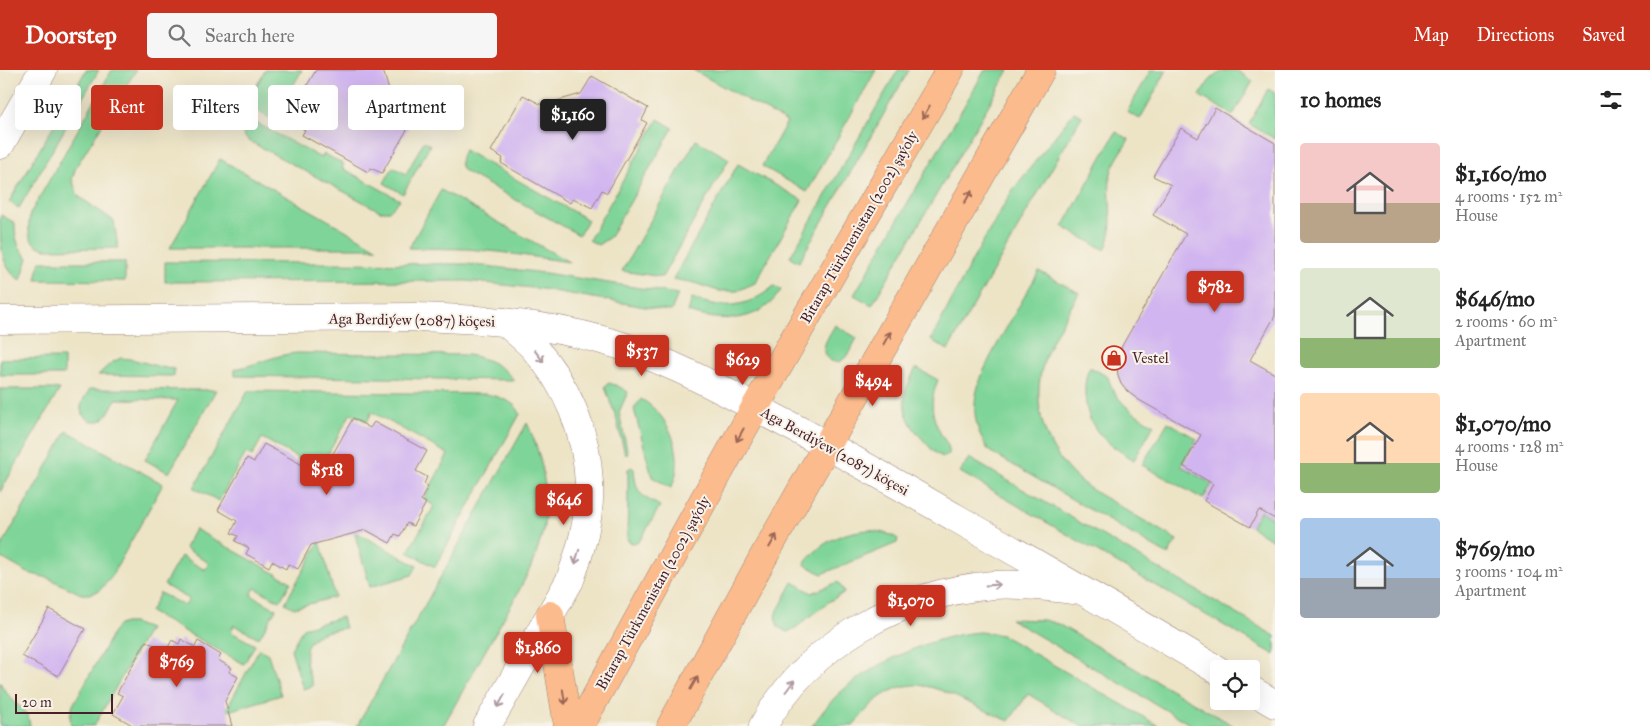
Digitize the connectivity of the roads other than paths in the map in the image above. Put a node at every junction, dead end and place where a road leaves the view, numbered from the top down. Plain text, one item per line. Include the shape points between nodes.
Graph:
1 (43, 70) edge
2 (950, 70) edge
3 (1041, 70) edge
4 (0, 145) edge
5 (0, 320) edge
6 (505, 322) junction
7 (756, 408) junction
8 (827, 445) junction
9 (1084, 591) junction
10 (550, 614) junction
11 (1210, 666) edge
12 (1260, 695) edge
13 (1275, 704) edge
14 (487, 726) edge
15 (568, 726) edge
16 (580, 726) edge
17 (671, 726) edge
18 (763, 726) edge

1 - 4 street
2 -> 7 main road, Bitarap Türkmenistan (2002) şaýoly
8 -> 3 main road
5 - 6 street, Aga Berdiýew (2087) köçesi via 417,317
6 - 7 street, Aga Berdiýew (2087) köçesi via 604,340 676,368
6 -> 10 street via 533,347 564,390 580,429 588,469 589,496 578,556 570,580
7 - 8 street, Aga Berdiýew (2087) köçesi
7 -> 16 main road, Bitarap Türkmenistan (2002) şaýoly
8 - 9 street, Aga Berdiýew (2087) köçesi
17 -> 8 main road
9 - 11 street, Aga Berdiýew (2087) köçesi
18 -> 9 street via 795,680 814,662 843,638 899,608 926,597 994,585
10 -> 14 street
10 -> 15 main road
12 - 13 street

